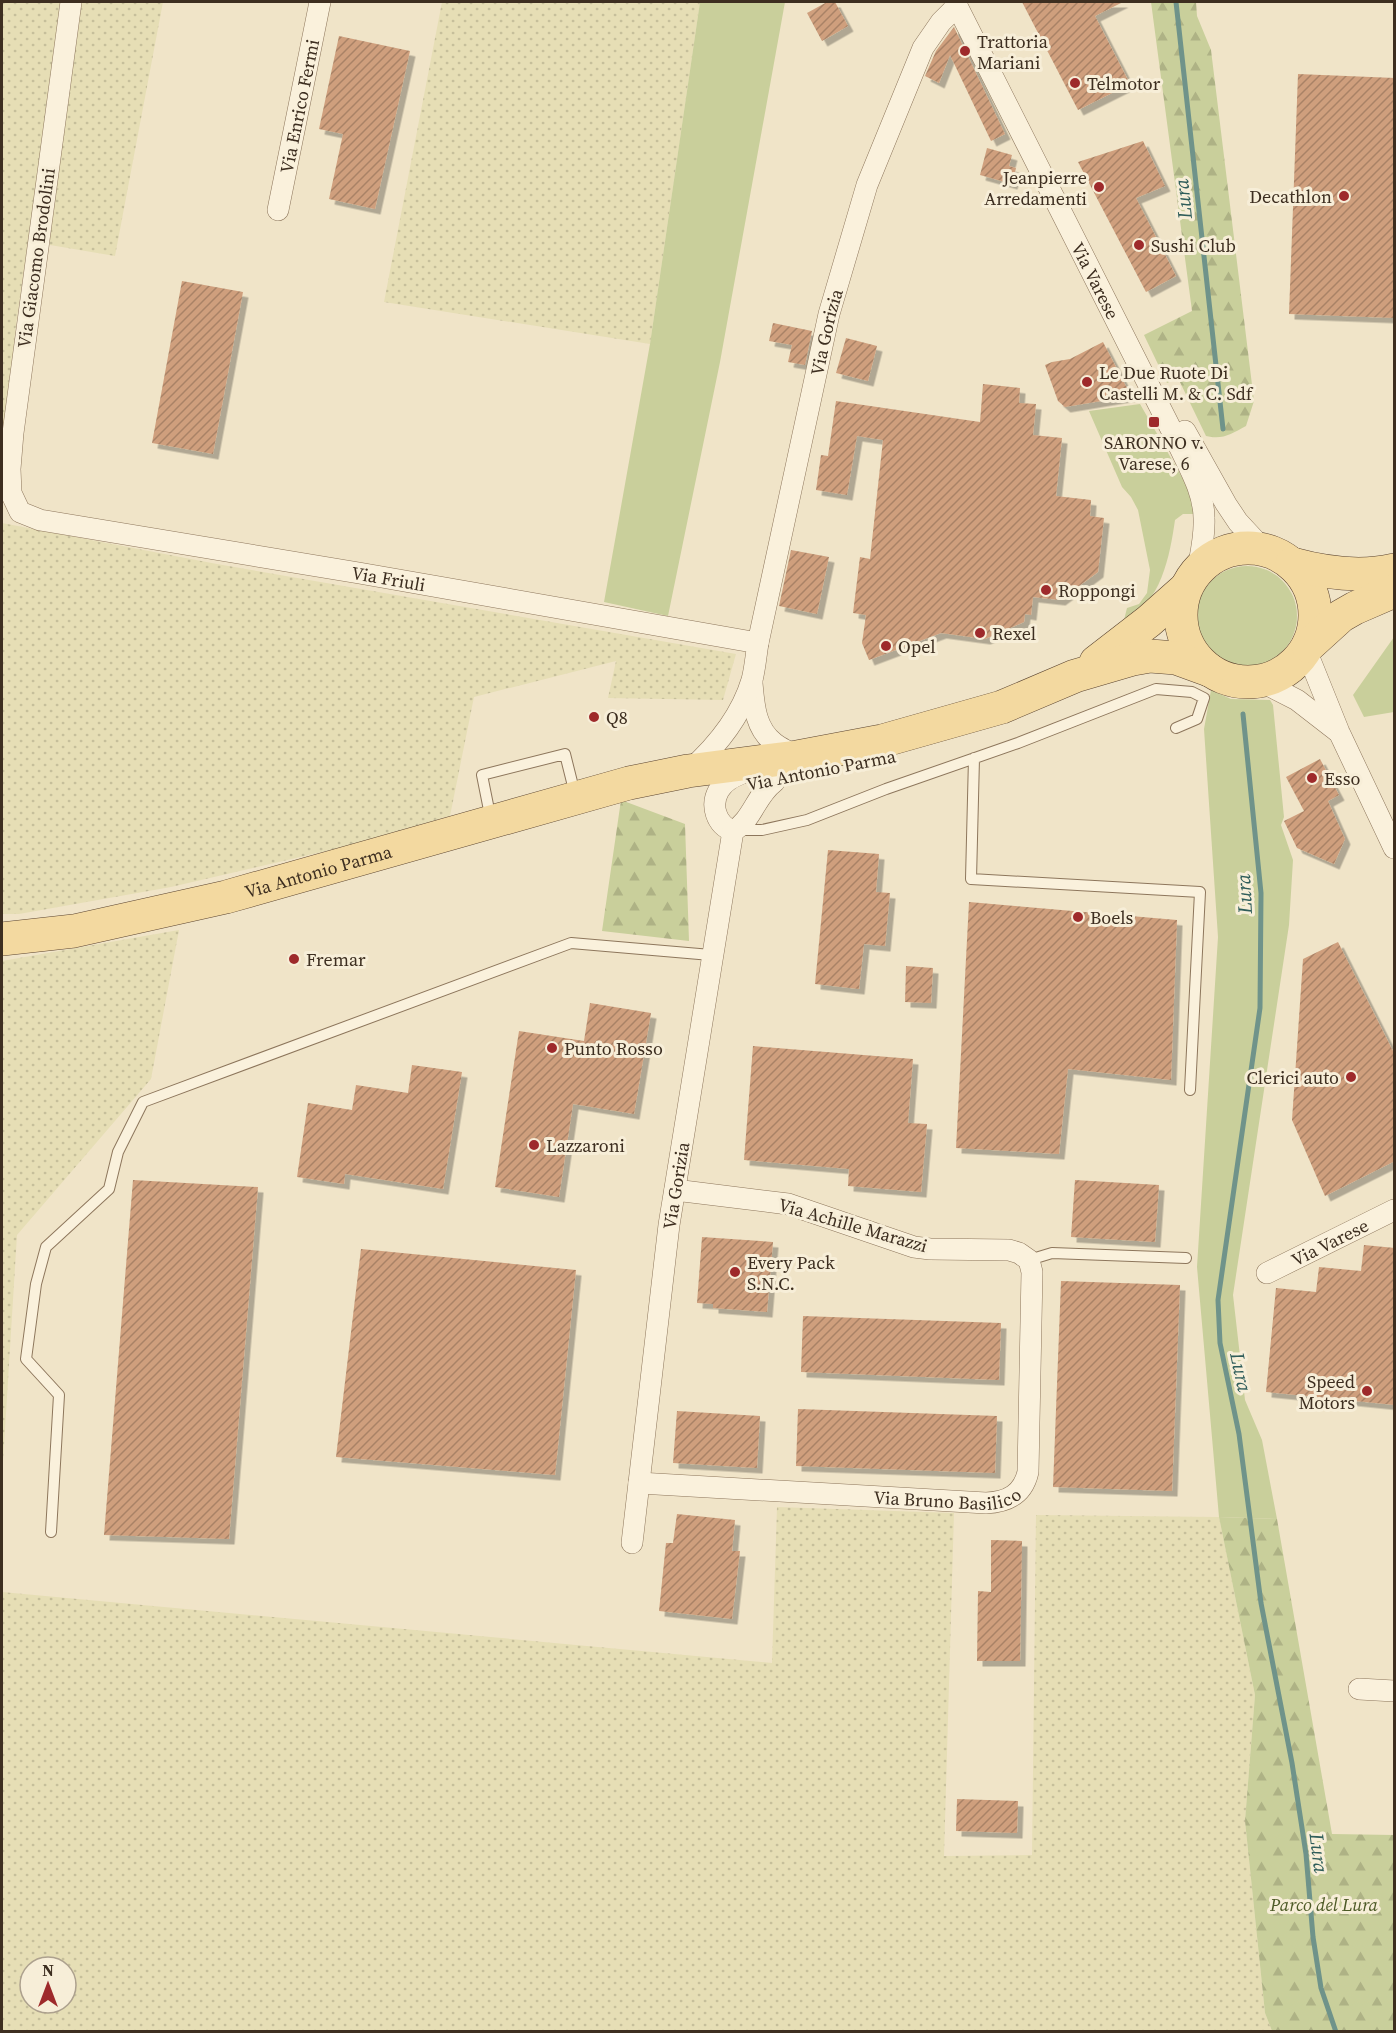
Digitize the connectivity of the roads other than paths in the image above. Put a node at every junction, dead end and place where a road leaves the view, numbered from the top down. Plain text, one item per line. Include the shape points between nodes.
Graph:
1 (71, 2) edge
2 (320, 2) edge
3 (961, 3) edge
4 (278, 210) dead end
5 (20, 512) joint
6 (1278, 557) junction
7 (1395, 570) edge
8 (1192, 579) junction
9 (1395, 591) edge
10 (758, 644) junction
11 (1307, 648) junction
12 (1209, 670) junction
13 (1075, 676) junction
14 (752, 681) junction
15 (1260, 681) junction
16 (1002, 707) junction
17 (1176, 728) dead end
18 (1339, 732) junction
19 (797, 757) junction
20 (974, 758) junction
21 (688, 771) junction
22 (774, 782) junction
23 (629, 783) junction
24 (719, 790) junction
25 (576, 797) junction
26 (491, 822) junction
27 (733, 831) junction
28 (1395, 848) edge
29 (2, 939) edge
30 (711, 955) junction
31 (1190, 1090) dead end
32 (675, 1190) junction
33 (1395, 1210) edge
34 (1186, 1258) dead end
35 (1029, 1260) junction
36 (1267, 1273) dead end
37 (639, 1483) junction
38 (51, 1532) dead end
39 (632, 1543) dead end
40 (1359, 1689) dead end
41 (1395, 1691) edge

1 - 5 street, Via Giacomo Brodolini via 13,434 11,494
2 - 4 street, Via Enrico Fermi
3 - 6 street, Via Varese via 1026,118 1226,504 1239,522
3 - 8 street, Via Varese via 1194,479 1204,519
3 - 10 street, Via Gorizia via 941,22 923,48 867,184 830,314
5 - 10 street, Via Friuli via 40,520
6 - 7 main road via 1320,571 1351,574
6 - 8 main road via 1252,548 1228,551 1207,561
6 - 11 main road via 1307,583 1314,605 1314,630
8 - 12 main road via 1181,608 1181,627 1191,652
8 - 13 main road, Via Antonio Parma via 1123,642
9 - 11 main road via 1341,616
10 - 14 street, Via Gorizia
11 - 15 main road via 1285,671
11 - 18 street
12 - 13 main road, Via Antonio Parma via 1176,658 1150,656
12 - 15 main road via 1233,681
13 - 16 main road, Via Antonio Parma
14 - 19 street, Via Gorizia via 756,718 764,733
14 - 21 street, Via Gorizia via 730,728
15 - 18 street via 1297,700
16 - 19 main road, Via Antonio Parma via 882,741
16 - 22 main road, Via Antonio Parma via 971,727 878,763
17 - 20 lane via 1197,719 1204,698 1192,692 1156,689
18 - 28 street
19 - 21 main road, Via Antonio Parma
19 - 24 street via 786,764 745,772 731,778
20 - 27 lane via 807,820 762,830
20 - 31 lane via 971,879 1200,892
21 - 23 main road, Via Antonio Parma
22 - 24 main road, Via Antonio Parma
22 - 27 street via 761,794 744,823
23 - 24 main road, Via Antonio Parma
23 - 25 main road, Via Antonio Parma
24 - 27 street via 715,811 723,826
25 - 26 main road, Via Antonio Parma
25 - 26 lane via 565,754 482,775
26 - 29 main road, Via Antonio Parma via 226,897 74,931
27 - 30 street, Via Gorizia
30 - 32 street, Via Gorizia
30 - 38 lane via 571,943 143,1102 118,1152 109,1189 46,1247 36,1284 26,1359 59,1395
32 - 35 street, Via Achille Marazzi via 788,1204 914,1247 1009,1250
32 - 37 street, Via Gorizia
33 - 36 street, Via Varese
34 - 35 lane via 1052,1253
35 - 37 street, Via Bruno Basilico via 1032,1272 1028,1472 1015,1495 986,1503
37 - 39 street, Via Gorizia
40 - 41 street

